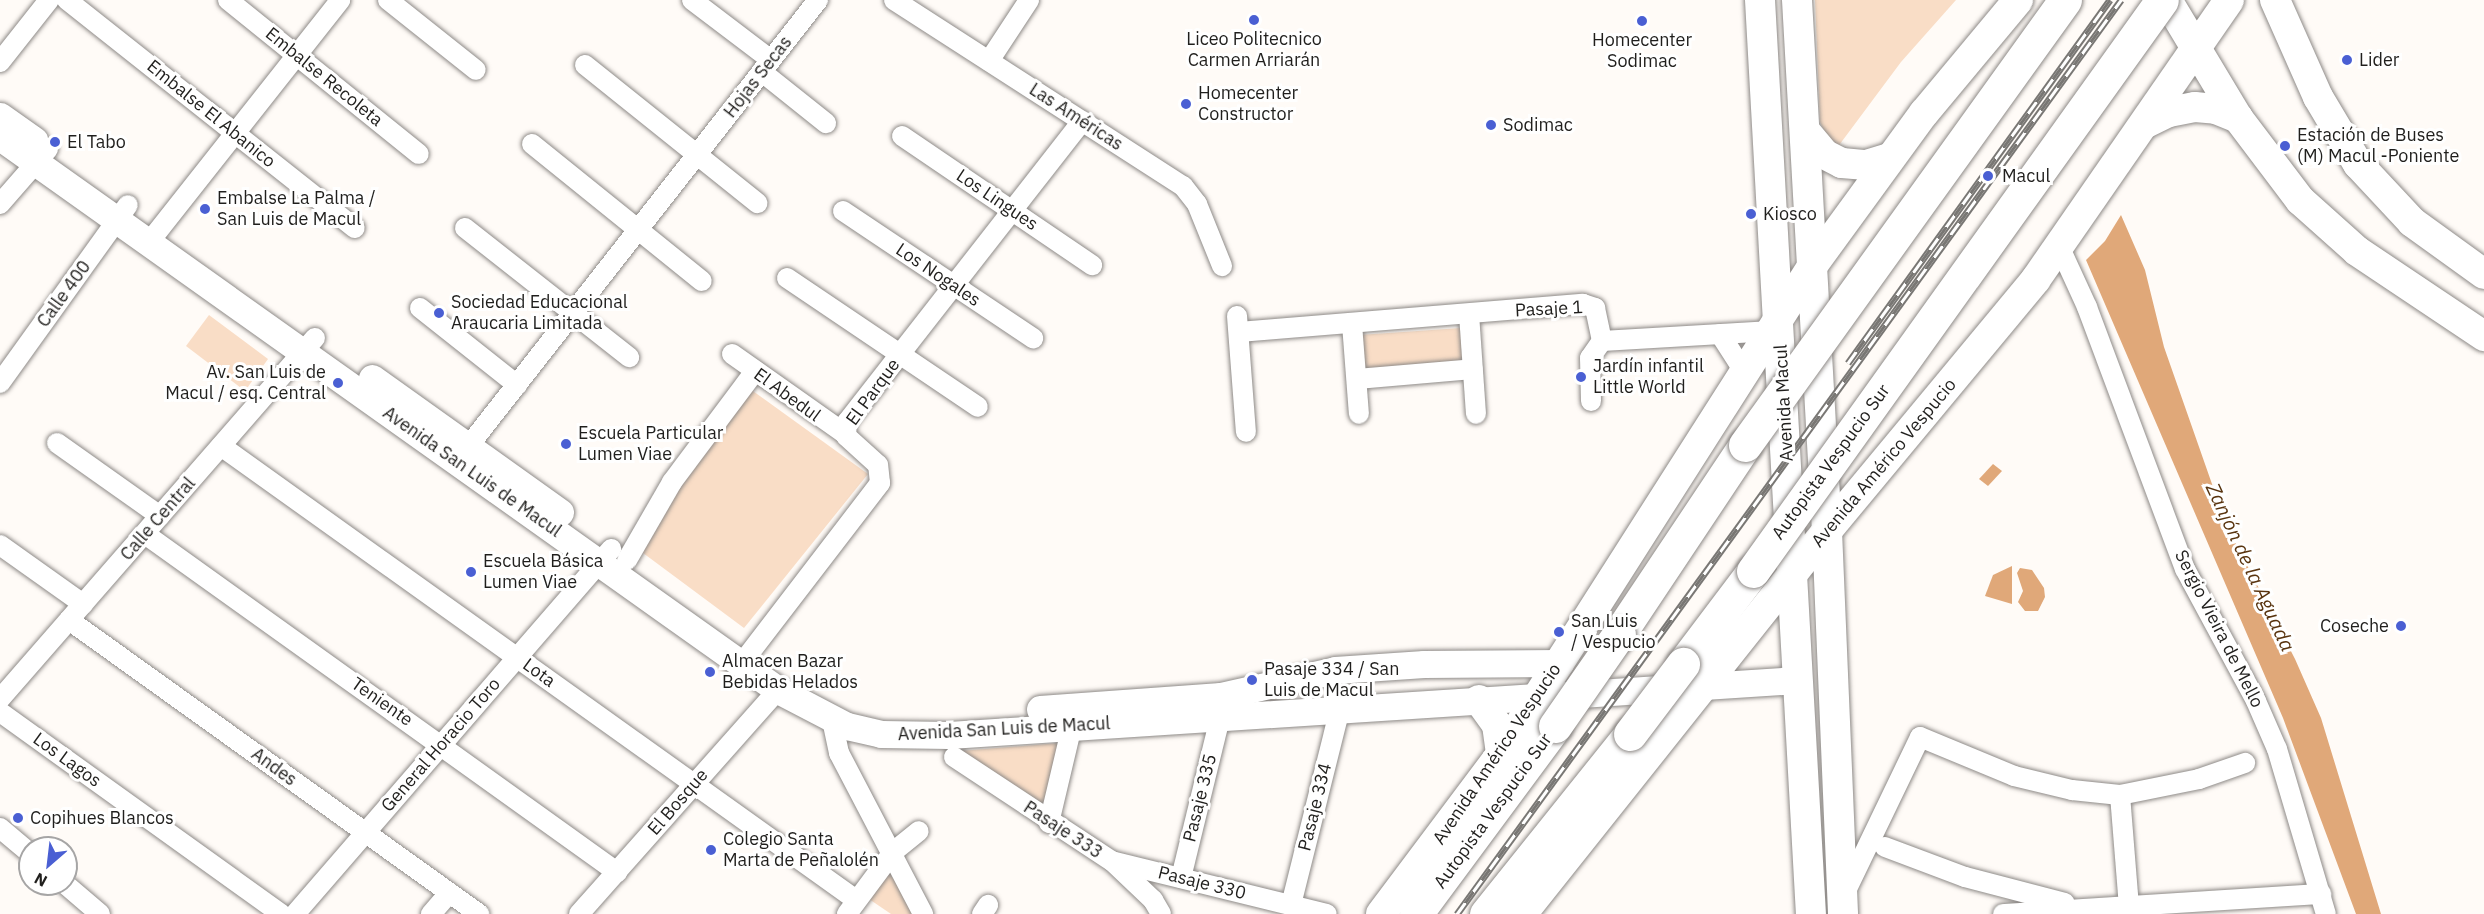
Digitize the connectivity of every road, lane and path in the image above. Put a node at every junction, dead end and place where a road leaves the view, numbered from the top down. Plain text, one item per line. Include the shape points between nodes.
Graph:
1 (49, 0) edge
2 (67, 0) edge
3 (228, 0) edge
4 (340, 0) edge
5 (388, 0) edge
6 (692, 0) edge
7 (818, 0) edge
8 (894, 0) edge
9 (1029, 0) edge
10 (1760, 0) edge
11 (1797, 0) edge
12 (2018, 0) edge
13 (2065, 0) edge
14 (2162, 0) edge
15 (2167, 0) edge
16 (2229, 0) edge
17 (2275, 0) edge
18 (2197, 49) junction
19 (296, 55) junction
20 (989, 61) junction
21 (0, 62) edge
22 (585, 65) dead end
23 (767, 66) junction
24 (476, 70) dead end
25 (0, 116) edge
26 (2238, 118) junction
27 (1082, 121) junction
28 (826, 123) dead end
29 (2146, 123) junction
30 (1805, 130) junction
31 (235, 133) junction
32 (902, 136) dead end
33 (0, 137) edge
34 (532, 144) dead end
35 (419, 154) dead end
36 (698, 154) junction
37 (42, 156) junction
38 (1889, 158) junction
39 (758, 203) dead end
40 (0, 204) edge
41 (1012, 210) junction
42 (843, 211) dead end
43 (123, 212) junction
44 (355, 228) dead end
45 (465, 228) dead end
46 (639, 230) junction
47 (155, 235) junction
48 (2068, 237) junction
49 (1092, 265) dead end
50 (1813, 265) junction
51 (1222, 266) dead end
52 (2484, 274) edge
53 (787, 278) dead end
54 (702, 281) dead end
55 (954, 285) junction
56 (420, 308) dead end
57 (573, 313) junction
58 (1469, 315) junction
59 (1352, 324) junction
60 (1773, 324) junction
61 (1720, 334) junction
62 (2484, 336) edge
63 (1033, 338) dead end
64 (1602, 341) junction
65 (310, 345) junction
66 (732, 354) dead end
67 (900, 355) junction
68 (629, 357) dead end
69 (1473, 369) junction
70 (1743, 370) junction
71 (755, 371) junction
72 (1357, 379) junction
73 (0, 383) edge
74 (517, 385) junction
75 (1591, 401) dead end
76 (978, 407) dead end
77 (1359, 414) dead end
78 (1476, 414) dead end
79 (1246, 432) dead end
80 (844, 433) junction
81 (57, 442) dead end
82 (221, 446) junction
83 (463, 454) junction
84 (160, 516) junction
85 (1827, 531) junction
86 (145, 534) junction
87 (0, 546) edge
88 (613, 557) junction
89 (1792, 575) junction
90 (83, 604) junction
91 (69, 620) junction
92 (747, 656) junction
93 (517, 658) junction
94 (1439, 663) junction
95 (1560, 663) junction
96 (1695, 673) junction
97 (1797, 680) junction
98 (778, 690) junction
99 (2, 693) edge
100 (1540, 695) junction
101 (1479, 700) junction
102 (1430, 703) junction
103 (1340, 708) junction
104 (0, 712) edge
105 (1220, 718) junction
106 (832, 720) junction
107 (1072, 726) junction
108 (442, 744) junction
109 (1501, 754) junction
110 (954, 757) dead end
111 (2245, 763) dead end
112 (694, 784) junction
113 (2120, 795) junction
114 (1049, 823) junction
115 (0, 828) edge
116 (919, 831) dead end
117 (365, 833) junction
118 (18, 843) edge
119 (1885, 847) dead end
120 (893, 852) junction
121 (1112, 861) junction
122 (617, 872) junction
123 (1181, 878) junction
124 (449, 893) junction
125 (2321, 894) junction
126 (78, 895) edge
127 (1291, 905) junction
128 (1843, 905) edge
129 (2129, 906) junction
130 (851, 907) edge
131 (2090, 909) junction
132 (100, 914) edge
133 (281, 914) edge
134 (295, 914) edge
135 (430, 914) edge
136 (479, 914) edge
137 (579, 914) edge
138 (923, 914) edge
139 (1161, 914) edge
140 (1327, 914) edge
141 (1381, 914) edge
142 (1416, 914) edge
143 (1486, 914) edge
144 (1522, 914) edge
145 (1811, 914) edge
146 (2002, 914) edge
147 (2326, 914) edge

1 - 21 street
2 - 31 street, Embalse El Abanico
3 - 19 street, Embalse Recoleta
4 - 19 street
5 - 24 street
6 - 23 street
7 - 23 street, Hojas Secas
8 - 20 street, Las Américas
9 - 20 street
10 - 60 main road, Avenida Macul
11 - 30 main road, Avenida Macul
12 - 38 main road, Avenida Américo Vespucio
13 - 142 highway, Autopista Vespucio Sur, bridge via 1745,446 1555,726
14 - 96 highway, Autopista Vespucio Sur, bridge via 1753,571
15 - 18 main road
16 - 18 main road, Avenida Américo Vespucio
17 - 52 main road via 2318,97 2358,164 2412,222
18 - 26 main road
18 - 29 main road, Avenida Américo Vespucio
19 - 31 street
19 - 35 street, Embalse Recoleta
20 - 27 street, Las Américas
22 - 36 street
23 - 28 street
23 - 36 street, Hojas Secas
25 - 37 street, Avenida San Luis de Macul
26 - 29 main road via 2216,109 2195,107 2169,112
26 - 62 main road via 2284,183 2336,235
27 - 41 street, El Parque
27 - 51 street, Las Américas via 1188,190
29 - 48 main road, Avenida Américo Vespucio
30 - 38 main road via 1824,154 1842,163 1866,165
30 - 50 main road, Avenida Macul
31 - 44 street, Embalse El Abanico
31 - 47 street
32 - 41 street, Los Lingues
33 - 37 street, Avenida San Luis de Macul
34 - 46 street
36 - 39 street
36 - 46 street, Hojas Secas
37 - 40 street
37 - 43 street, Avenida San Luis de Macul
38 - 50 main road, Avenida Américo Vespucio
41 - 49 street, Los Lingues
41 - 55 street, El Parque
42 - 55 street, Los Nogales
43 - 47 street, Avenida San Luis de Macul
43 - 73 street, Calle 400
45 - 57 street
46 - 54 street
46 - 57 street, Hojas Secas
47 - 65 street, Avenida San Luis de Macul
48 - 85 main road, Avenida Américo Vespucio
48 - 125 street, Sergio Vieira de Mello via 2087,307 2185,568 2271,734
50 - 60 main road, Avenida Américo Vespucio
50 - 85 main road, Avenida Macul
53 - 67 street
55 - 63 street, Los Nogales
55 - 67 street, El Parque
56 - 74 street
57 - 68 street
57 - 74 street, Hojas Secas
58 - 59 street, Pasaje 1
58 - 64 street, Pasaje 1 via 1583,304 1595,308
58 - 69 street
59 - 72 street
59 - 79 street, Pasaje 1 via 1238,324
60 - 61 street
60 - 70 main road, Avenida Américo Vespucio
60 - 89 main road, Avenida Macul via 1787,444
61 - 64 street
61 - 70 street
64 - 75 street via 1590,358
65 - 82 street, Calle Central
65 - 83 street, Avenida San Luis de Macul
66 - 71 street, El Abedul
67 - 76 street
67 - 80 street, El Parque via 848,422
69 - 72 street
69 - 78 street
70 - 95 main road, Avenida Américo Vespucio
71 - 80 street, El Abedul
71 - 88 street, General Horacio Toro
72 - 77 street
74 - 83 street, Hojas Secas
80 - 92 street, El Parque via 878,465 880,483
81 - 84 street
82 - 84 street, Calle Central
82 - 93 street, Lota
83 - 88 street, Avenida San Luis de Macul
84 - 86 street, Calle Central
85 - 89 main road, Avenida Américo Vespucio
85 - 128 main road, Avenida Macul
86 - 90 street, Calle Central
86 - 108 street, Teniente
87 - 90 street
88 - 92 street, Avenida San Luis de Macul
88 - 93 street, General Horacio Toro
89 - 96 main road, Avenida Américo Vespucio
89 - 97 main road, Avenida Macul
90 - 91 street, Calle Central
91 - 99 street, Calle Central
91 - 117 street, Andes
92 - 94 street, Avenida San Luis de Macul via 825,699 869,715 904,719 1221,696 1318,673
92 - 98 street, Avenida San Luis de Macul
93 - 108 street, General Horacio Toro
93 - 112 street, Lota
94 - 95 street, Avenida San Luis de Macul
94 - 102 street via 1441,685
95 - 100 main road, Avenida Américo Vespucio
96 - 97 street, Avenida San Luis de Macul
96 - 100 street, Avenida San Luis de Macul
96 - 143 highway, Autopista Vespucio Sur, bridge via 1630,734
96 - 144 main road, Avenida Américo Vespucio
97 - 145 main road, Avenida Macul
98 - 106 street, Avenida San Luis de Macul
98 - 112 street, El Bosque
100 - 101 street, Avenida San Luis de Macul
100 - 109 main road, Avenida Américo Vespucio
101 - 102 street, Avenida San Luis de Macul
101 - 109 main road via 1497,725
102 - 103 street, Avenida San Luis de Macul
103 - 105 street, Avenida San Luis de Macul
103 - 127 street, Pasaje 334
104 - 133 street, Los Lagos
105 - 107 street, Avenida San Luis de Macul
105 - 123 street, Pasaje 335
106 - 107 street, Avenida San Luis de Macul via 866,731 913,736
106 - 120 street via 839,753
107 - 114 street
108 - 117 street, General Horacio Toro
108 - 122 street, Teniente
109 - 141 main road, Avenida Américo Vespucio
110 - 114 street, Pasaje 333
111 - 113 street via 2199,779
112 - 122 street, El Bosque
112 - 130 street, Lota
113 - 128 street via 2072,790 2014,776 1920,737
113 - 129 street
114 - 121 street, Pasaje 333
115 - 118 street
116 - 120 street
117 - 124 street, Andes
117 - 134 street, General Horacio Toro
119 - 131 street via 1976,880
120 - 130 street
120 - 138 street
121 - 123 street, Pasaje 330
121 - 139 street, Pasaje 333 via 1153,900
122 - 137 street, El Bosque
123 - 127 street, Pasaje 330
124 - 135 street
124 - 136 street, Andes
125 - 129 street
125 - 147 street, Sergio Vieira de Mello
126 - 132 street
127 - 140 street, Pasaje 330
129 - 131 street
131 - 146 street

